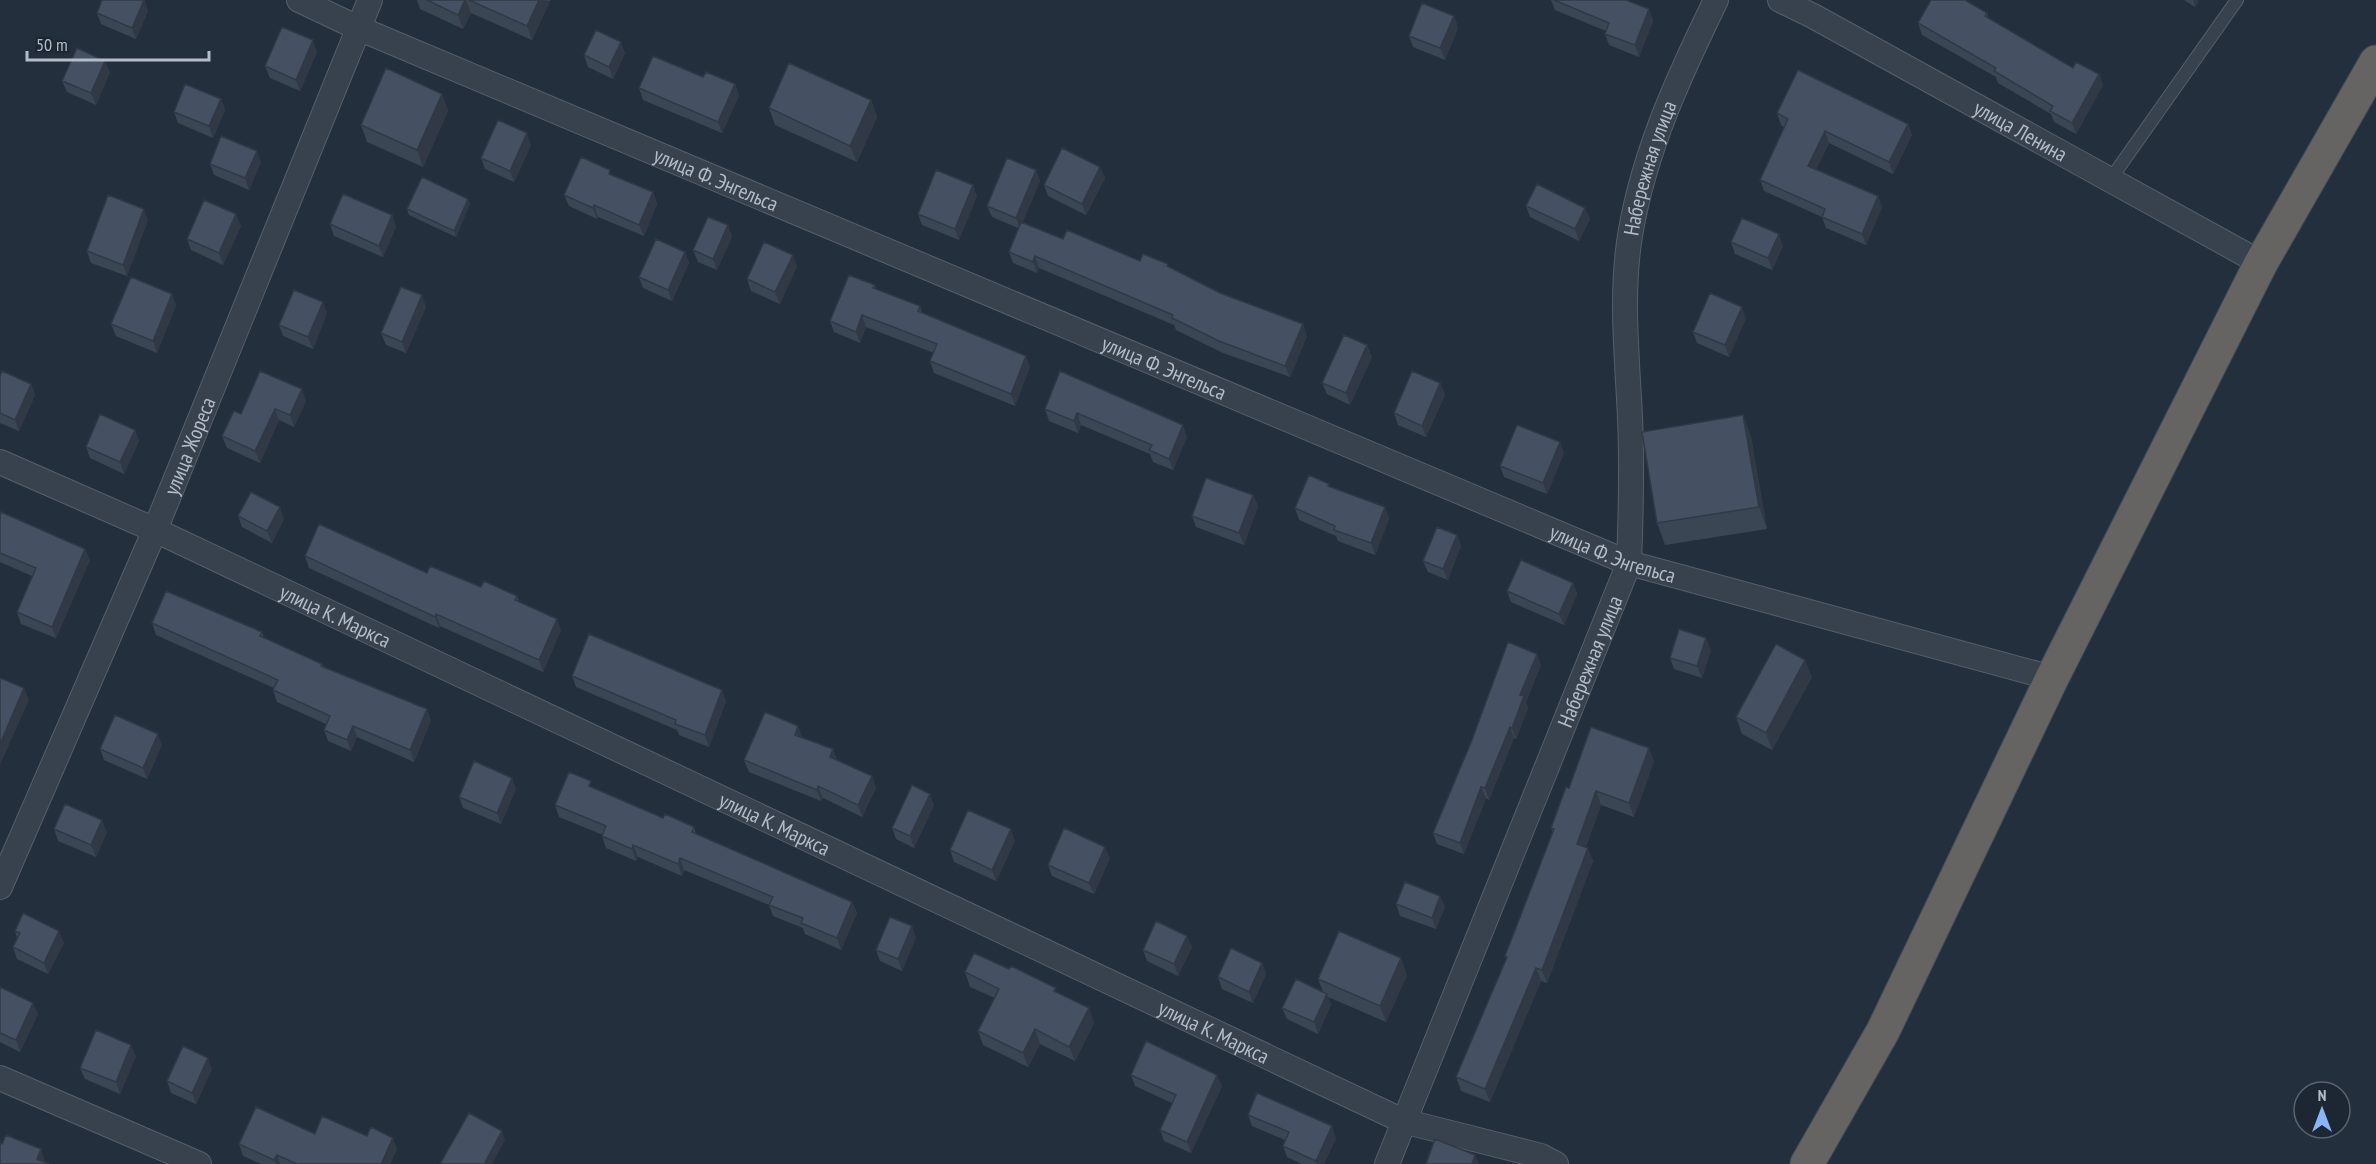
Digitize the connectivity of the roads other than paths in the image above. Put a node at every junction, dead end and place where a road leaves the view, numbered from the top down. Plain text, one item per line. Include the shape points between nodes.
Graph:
1 (298, 0) edge
2 (370, 0) edge
3 (1716, 0) edge
4 (1780, 0) edge
5 (2237, 0) edge
6 (358, 28) junction
7 (2376, 62) edge
8 (2110, 180) junction
9 (2261, 263) junction
10 (0, 462) edge
11 (155, 530) junction
12 (1629, 563) junction
13 (2052, 678) junction
14 (0, 887) edge
15 (0, 1078) edge
16 (1403, 1121) junction
17 (199, 1164) edge
18 (1387, 1164) edge
19 (1556, 1164) edge
20 (1807, 1164) edge

1 - 6 street, улица Ф. Энгельса
2 - 6 street, улица Жореса
3 - 12 street, Набережная улица via 1675,84 1646,168 1630,231 1625,298 1632,466
4 - 8 street, улица Ленина
5 - 8 lane
6 - 11 street, улица Жореса
6 - 12 street, улица Ф. Энгельса
7 - 9 highway
8 - 9 street, улица Ленина
9 - 13 highway
10 - 11 street, улица К. Маркса
11 - 14 street, улица Жореса
11 - 16 street, улица К. Маркса
12 - 13 street, улица Ф. Энгельса
12 - 16 street, Набережная улица
13 - 20 highway via 1883,1031
15 - 17 street
16 - 18 street, Набережная улица
16 - 19 street, улица К. Маркса via 1541,1156

